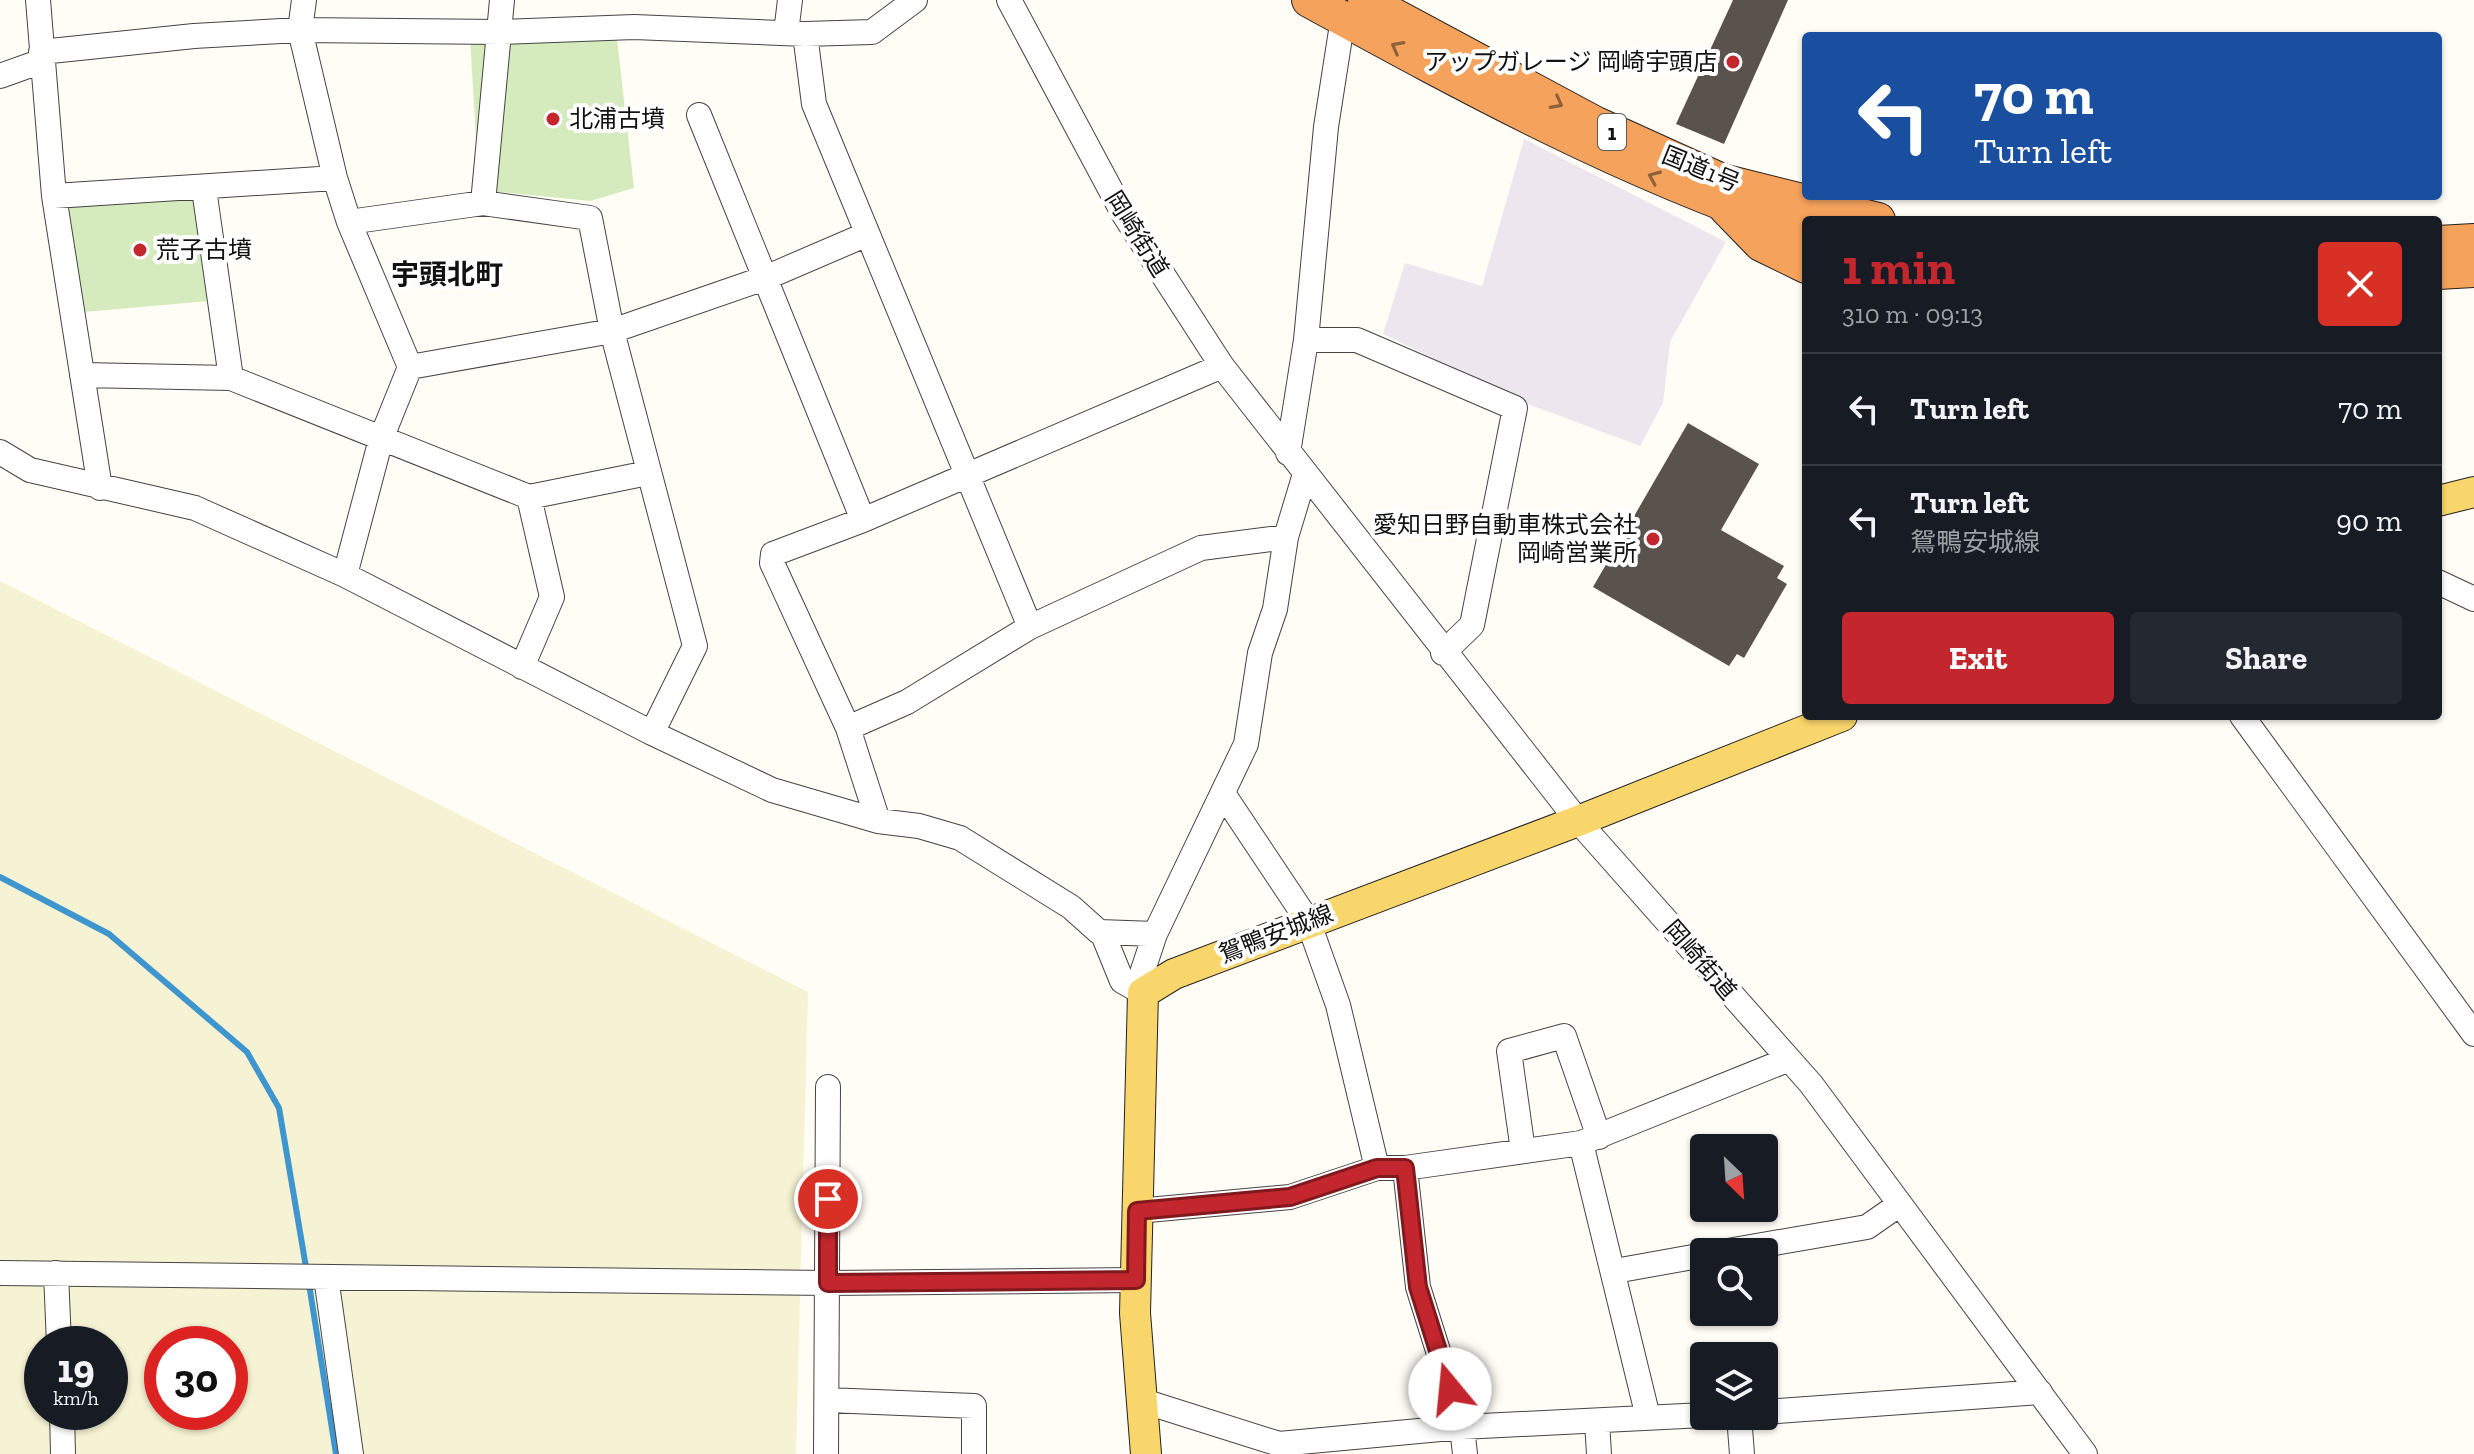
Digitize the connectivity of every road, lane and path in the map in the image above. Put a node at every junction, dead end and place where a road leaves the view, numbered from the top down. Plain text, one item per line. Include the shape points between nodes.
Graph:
1 (38, 0) edge
2 (304, 0) edge
3 (502, 0) edge
4 (790, 0) edge
5 (915, 0) edge
6 (1009, 0) edge
7 (1309, 0) edge
8 (1354, 9) edge
9 (300, 30) junction
10 (500, 32) junction
11 (796, 34) junction
12 (42, 56) junction
13 (0, 76) edge
14 (699, 115) dead end
15 (335, 178) junction
16 (204, 189) junction
17 (54, 196) junction
18 (483, 203) junction
19 (1724, 206) junction
20 (1862, 216) edge
21 (349, 222) junction
22 (1802, 232) edge
23 (865, 235) junction
24 (2474, 241) edge
25 (2442, 243) edge
26 (1802, 264) edge
27 (2474, 270) edge
28 (2442, 272) edge
29 (765, 278) junction
30 (612, 331) junction
31 (1306, 340) junction
32 (1222, 366) junction
33 (410, 367) junction
34 (82, 375) junction
35 (231, 378) junction
36 (381, 439) junction
37 (0, 452) edge
38 (1288, 453) junction
39 (648, 473) junction
40 (968, 474) junction
41 (1305, 474) junction
42 (100, 488) junction
43 (2474, 492) edge
44 (529, 497) junction
45 (2442, 500) edge
46 (863, 520) junction
47 (1286, 537) junction
48 (345, 575) junction
49 (2442, 584) edge
50 (2474, 599) edge
51 (1030, 627) junction
52 (1443, 653) junction
53 (522, 667) junction
54 (1832, 720) edge
55 (2245, 720) edge
56 (848, 728) junction
57 (652, 733) junction
58 (1224, 795) junction
59 (878, 821) junction
60 (1578, 821) junction
61 (1308, 921) junction
62 (1102, 932) junction
63 (1155, 934) junction
64 (1143, 993) junction
65 (2474, 1034) edge
66 (1787, 1060) junction
67 (828, 1087) dead end
68 (1590, 1140) junction
69 (1523, 1151) junction
70 (1377, 1168) junction
71 (1405, 1168) junction
72 (1900, 1204) junction
73 (1137, 1211) junction
74 (1778, 1242) edge
75 (1690, 1258) edge
76 (1615, 1271) junction
77 (0, 1273) edge
78 (56, 1273) junction
79 (316, 1276) junction
80 (1136, 1280) junction
81 (828, 1283) junction
82 (58, 1326) edge
83 (2040, 1392) junction
84 (827, 1400) junction
85 (1143, 1401) junction
86 (1778, 1411) edge
87 (1690, 1416) edge
88 (1648, 1417) junction
89 (1597, 1422) junction
90 (1462, 1427) junction
91 (62, 1430) edge
92 (1740, 1430) edge
93 (63, 1454) edge
94 (351, 1454) edge
95 (826, 1454) edge
96 (974, 1454) edge
97 (1146, 1454) edge
98 (1465, 1454) edge
99 (1599, 1454) edge
100 (1742, 1454) edge
101 (2085, 1454) edge

1 - 12 street
2 - 9 street
3 - 10 street
4 - 11 street
5 - 11 street via 872,32
6 - 32 street, 岡崎街道 via 1123,213
7 - 8 highway, 国道1号 / 1
19 -> 8 highway, 国道1号 / 1 via 1526,116
8 -> 20 highway, 国道1号 / 1 via 1722,181
8 - 31 street via 1326,127
9 - 10 street
9 - 12 street via 194,36
9 - 15 street
10 - 11 street via 634,27
10 - 18 street
11 - 23 street via 814,104
12 - 13 street
12 - 17 street
14 - 29 street
15 - 16 street
15 - 21 street
16 - 17 street
16 - 35 street
17 - 34 street
18 - 21 street
18 - 30 street via 590,218
19 - 22 highway, 国道1号 / 1
19 - 26 highway via 1761,244
21 - 33 street
23 - 29 street
23 - 40 street
24 - 25 highway
27 - 28 highway
29 - 30 street
29 - 46 street
30 - 33 street
30 - 39 street
31 - 38 street
31 - 52 street via 1357,340 1515,408 1472,625
32 - 38 street, 岡崎街道
32 - 40 street
33 - 36 street
34 - 35 street
34 - 42 street
35 - 36 street
36 - 44 street
36 - 48 street
37 - 42 street via 30,470
38 - 41 street, 岡崎街道
39 - 44 street
39 - 57 street via 695,646
40 - 46 street
40 - 51 street
41 - 47 street
41 - 52 street, 岡崎街道
42 - 48 street via 195,508
43 - 45 main road
44 - 53 street via 552,597
46 - 56 street via 773,554 772,563
47 - 51 street via 1201,548
47 - 58 street via 1246,744
48 - 53 street
49 - 50 street
51 - 56 street via 907,702
52 - 60 street, 岡崎街道
53 - 57 street
54 - 60 main road, 鴛鴨安城線
55 - 65 street
56 - 59 street
57 - 59 street via 772,790
58 - 61 street
58 - 63 street
59 - 62 street via 960,838
60 - 61 main road, 鴛鴨安城線
60 - 66 street, 岡崎街道
61 - 64 main road, 鴛鴨安城線 via 1174,974
61 - 70 street via 1338,1005
62 - 63 street
62 - 64 street via 1122,981
63 - 64 street via 1141,976
64 - 73 main road
66 - 68 street
66 - 72 street, 岡崎街道 via 1811,1084
67 - 81 street
68 - 69 street
68 - 69 street via 1564,1036 1509,1051
68 - 76 street
69 - 71 street
70 - 71 street
70 - 73 street via 1290,1197
71 - 90 street via 1418,1287
72 - 74 street via 1867,1227
72 - 83 street, 岡崎街道
73 - 80 main road
75 - 76 street
76 - 88 street
77 - 78 street
78 - 79 street
78 - 82 street
79 - 81 street
79 - 94 street
80 - 81 street
80 - 85 main road
81 - 84 street
83 - 86 street
83 - 101 street, 岡崎街道
84 - 95 street
84 - 96 street via 974,1406
85 - 90 street via 1279,1444
85 - 97 main road
87 - 88 street
88 - 89 street
89 - 90 street
89 - 99 street
90 - 98 street
91 - 93 street
92 - 100 street

